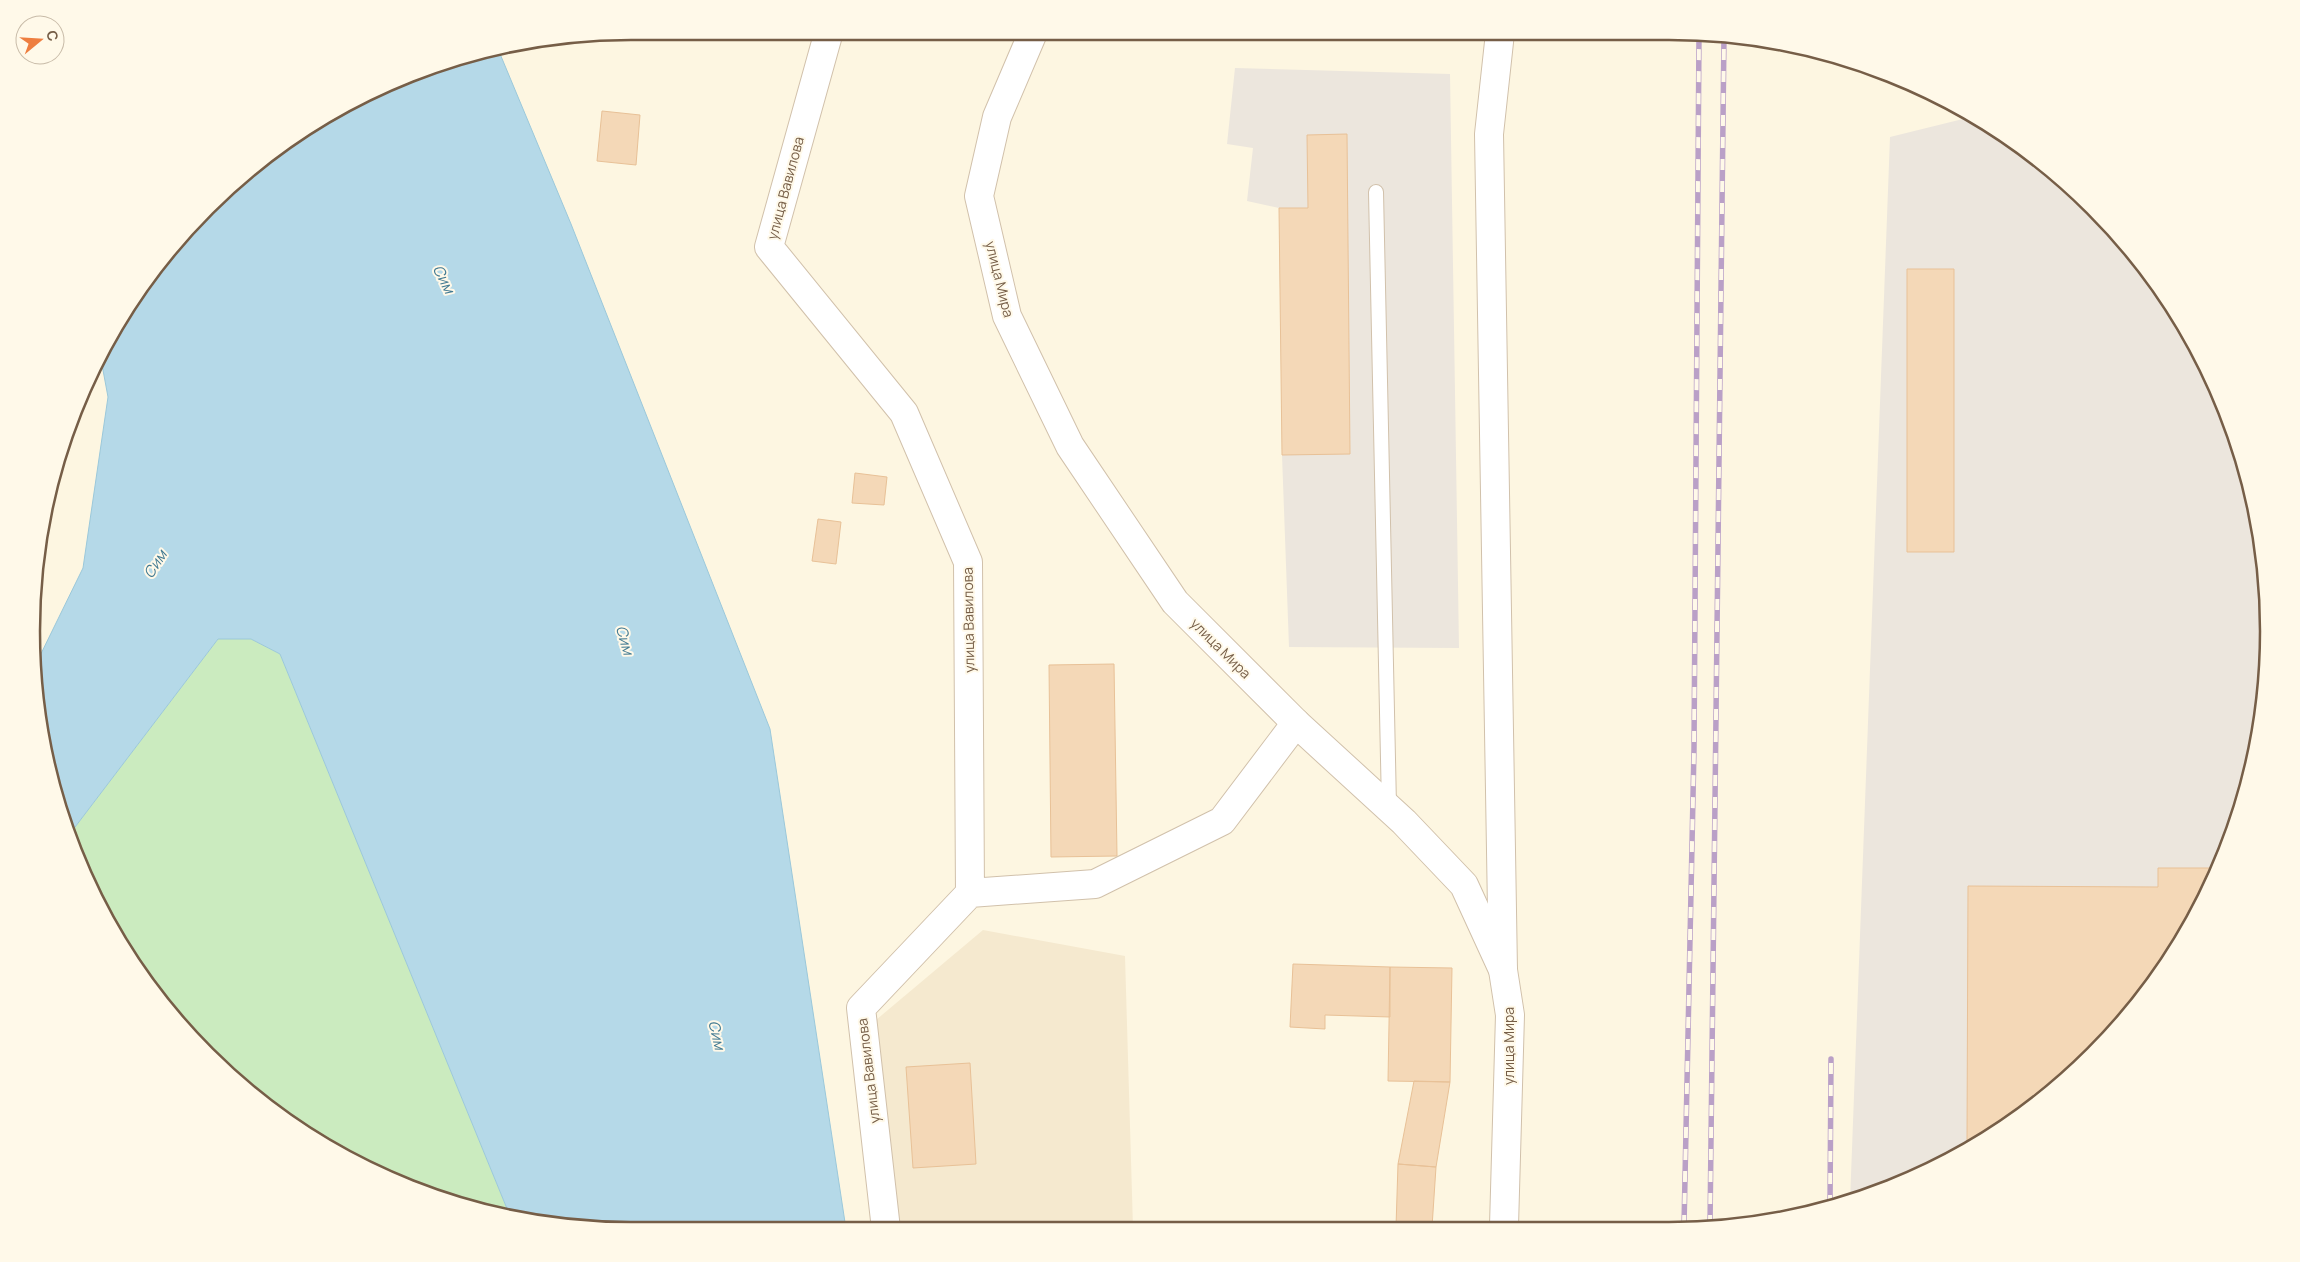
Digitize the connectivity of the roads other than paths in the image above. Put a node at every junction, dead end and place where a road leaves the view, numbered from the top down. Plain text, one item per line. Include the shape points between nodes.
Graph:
1 (827, 40) edge
2 (1030, 40) edge
3 (1499, 40) edge
4 (1376, 192) dead end
5 (1296, 723) junction
6 (1389, 808) junction
7 (970, 894) junction
8 (1503, 970) junction
9 (885, 1222) edge
10 (1504, 1222) edge

1 - 7 street, улица Вавилова via 769,247 904,413 968,562
2 - 5 street, улица Мира via 998,117 979,196 1008,316 1070,446 1175,602
3 - 8 street via 1488,134
4 - 6 lane
5 - 6 street, улица Мира
5 - 7 street via 1222,821 1096,884
6 - 8 street, улица Мира via 1464,885
7 - 9 street, улица Вавилова via 861,1008
8 - 10 street, улица Мира via 1510,1014

